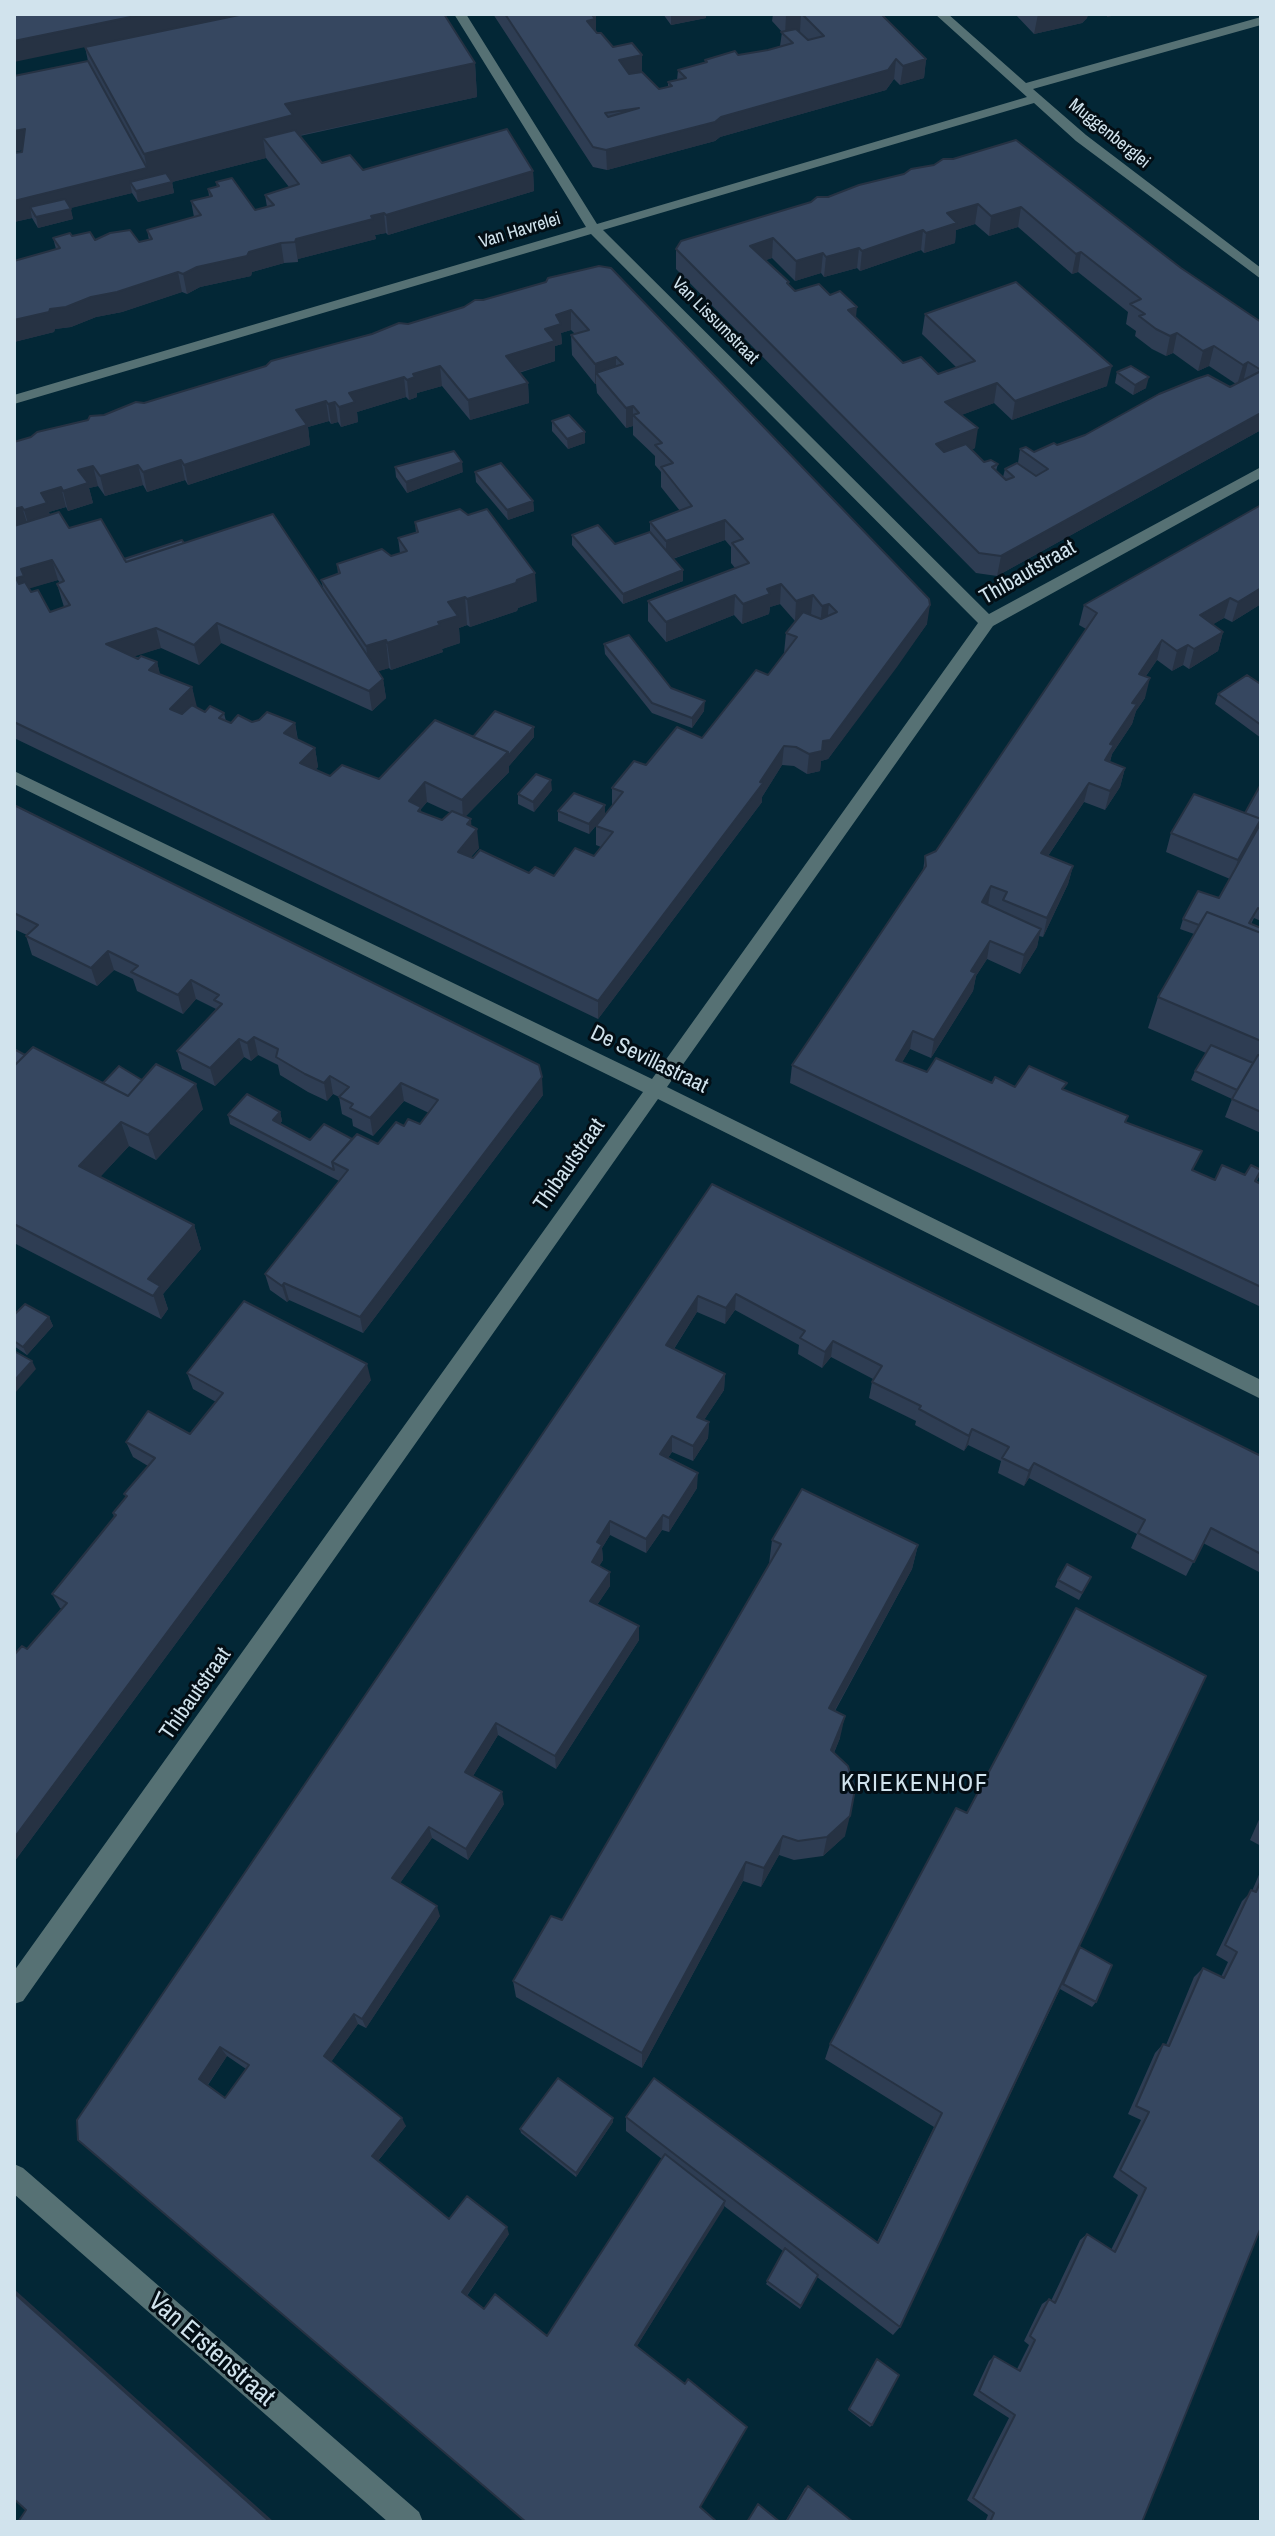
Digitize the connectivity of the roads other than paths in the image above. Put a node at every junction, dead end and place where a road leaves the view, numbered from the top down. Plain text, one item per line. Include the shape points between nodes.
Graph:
1 (460, 14) edge
2 (941, 14) edge
3 (1261, 21) edge
4 (1024, 87) junction
5 (1037, 98) junction
6 (593, 228) junction
7 (1261, 275) edge
8 (14, 400) edge
9 (1261, 472) edge
10 (987, 622) junction
11 (14, 777) edge
12 (654, 1089) junction
13 (1261, 1390) edge
14 (14, 1992) edge
15 (14, 2177) edge
16 (409, 2522) edge

1 - 6 street, Van Lissumstraat
2 - 4 street, Muggenberglei
3 - 4 street
4 - 5 street, Muggenberglei
5 - 6 street, Van Havrelei
5 - 7 street, Muggenberglei via 1081,138
6 - 8 street, Van Havrelei
6 - 10 street, Van Lissumstraat
9 - 10 street, Thibautstraat
10 - 12 street, Thibautstraat
11 - 12 street, De Sevillastraat
12 - 13 street, De Sevillastraat
12 - 14 street, Thibautstraat
15 - 16 street, Van Erstenstraat

